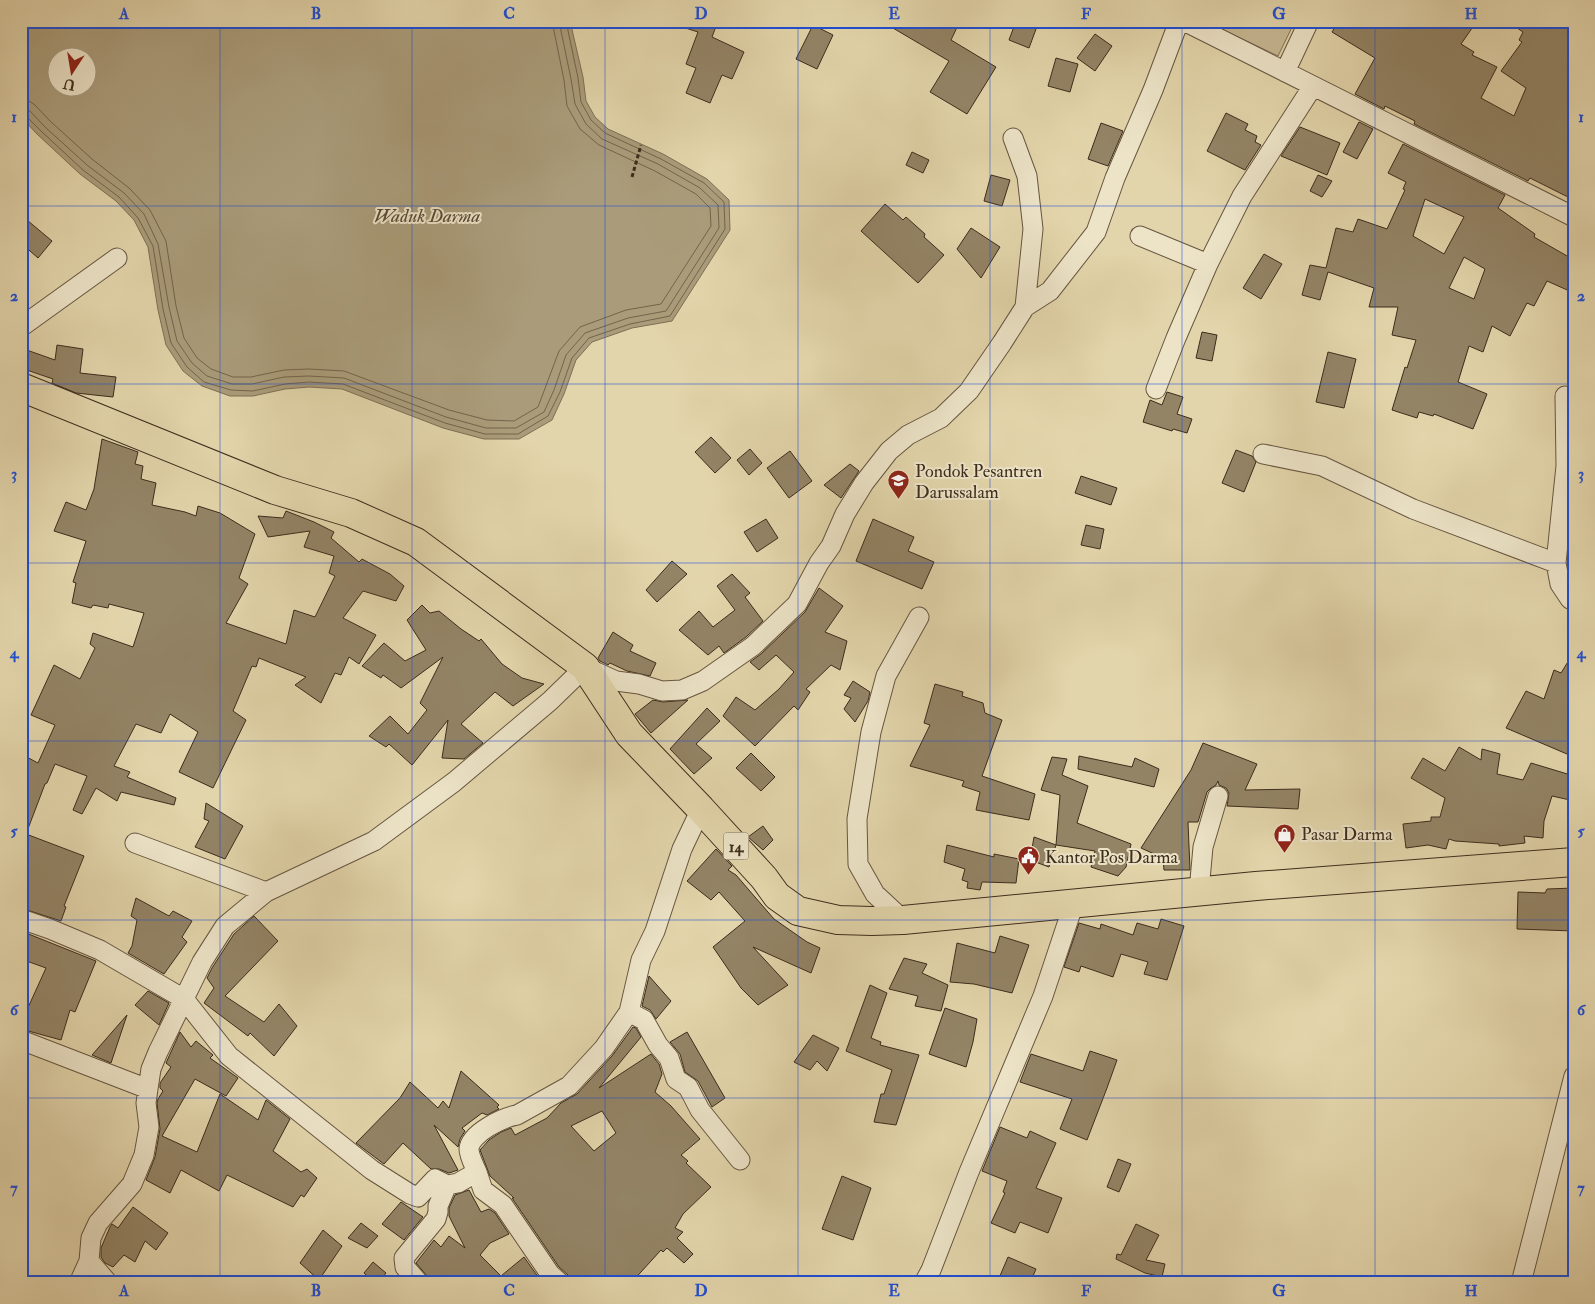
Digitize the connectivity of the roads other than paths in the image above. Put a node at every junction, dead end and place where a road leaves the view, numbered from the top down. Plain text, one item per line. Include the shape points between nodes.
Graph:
1 (1180, 21) edge
2 (1184, 21) edge
3 (1309, 21) edge
4 (1285, 72) junction
5 (1313, 86) junction
6 (1013, 138) dead end
7 (1574, 217) edge
8 (1140, 236) dead end
9 (117, 258) dead end
10 (1208, 264) junction
11 (1025, 307) junction
12 (21, 327) edge
13 (21, 387) edge
14 (1156, 389) dead end
15 (1565, 396) dead end
16 (1264, 454) dead end
17 (1556, 563) junction
18 (1574, 601) edge
19 (919, 617) dead end
20 (586, 667) junction
21 (1218, 796) dead end
22 (701, 809) junction
23 (135, 843) dead end
24 (1574, 862) edge
25 (1199, 891) junction
26 (266, 892) junction
27 (1074, 903) junction
28 (21, 919) edge
29 (903, 920) junction
30 (184, 999) junction
31 (629, 1012) junction
32 (21, 1040) edge
33 (1574, 1076) edge
34 (148, 1089) junction
35 (740, 1160) dead end
36 (477, 1172) junction
37 (447, 1185) junction
38 (89, 1261) junction
39 (79, 1283) edge
40 (108, 1283) edge
41 (419, 1283) edge
42 (560, 1283) edge
43 (924, 1283) edge
44 (1521, 1283) edge

1 - 11 street via 1114,178 1096,232 1050,291
2 - 4 street
3 - 4 street
4 - 5 street
5 - 7 street
5 - 10 street via 1242,196
6 - 11 street via 1027,176 1033,229
8 - 10 street
9 - 12 street
10 - 14 street
11 - 20 street via 969,391 942,418 908,435 884,457 845,514 831,546 797,604 753,646 703,681 682,690 662,691 616,681
13 - 20 highway, 14 via 275,490 351,513 416,542
15 - 17 street via 1566,466
16 - 17 street via 1322,466 1413,510
17 - 18 street via 1560,584
19 - 29 street via 886,676 871,732 857,819 858,864 875,894
20 - 22 highway, 14 via 629,734
20 - 26 street via 454,782 374,841
21 - 25 street via 1203,847
22 - 29 highway, 14 via 778,896 798,911 838,920
22 - 31 street via 682,849 655,932 641,960
23 - 26 street
24 - 25 highway, 14
25 - 27 highway, 14
26 - 30 street via 225,926
27 - 29 highway, 14
27 - 43 street via 1043,996
28 - 30 street via 100,950
30 - 34 street via 158,1052
30 - 37 street via 229,1056 372,1170 418,1197 435,1179
31 - 35 street via 644,1020 669,1058 676,1079 688,1087 700,1110
31 - 36 street via 604,1048 569,1086 517,1115 508,1116 472,1140 469,1148
32 - 34 street
33 - 44 street
34 - 38 street via 149,1127 144,1155 132,1184 98,1223 91,1238
36 - 37 street
36 - 42 street via 483,1190 503,1205 550,1274
37 - 41 street via 436,1219 404,1258 405,1267
38 - 39 street
38 - 40 street

